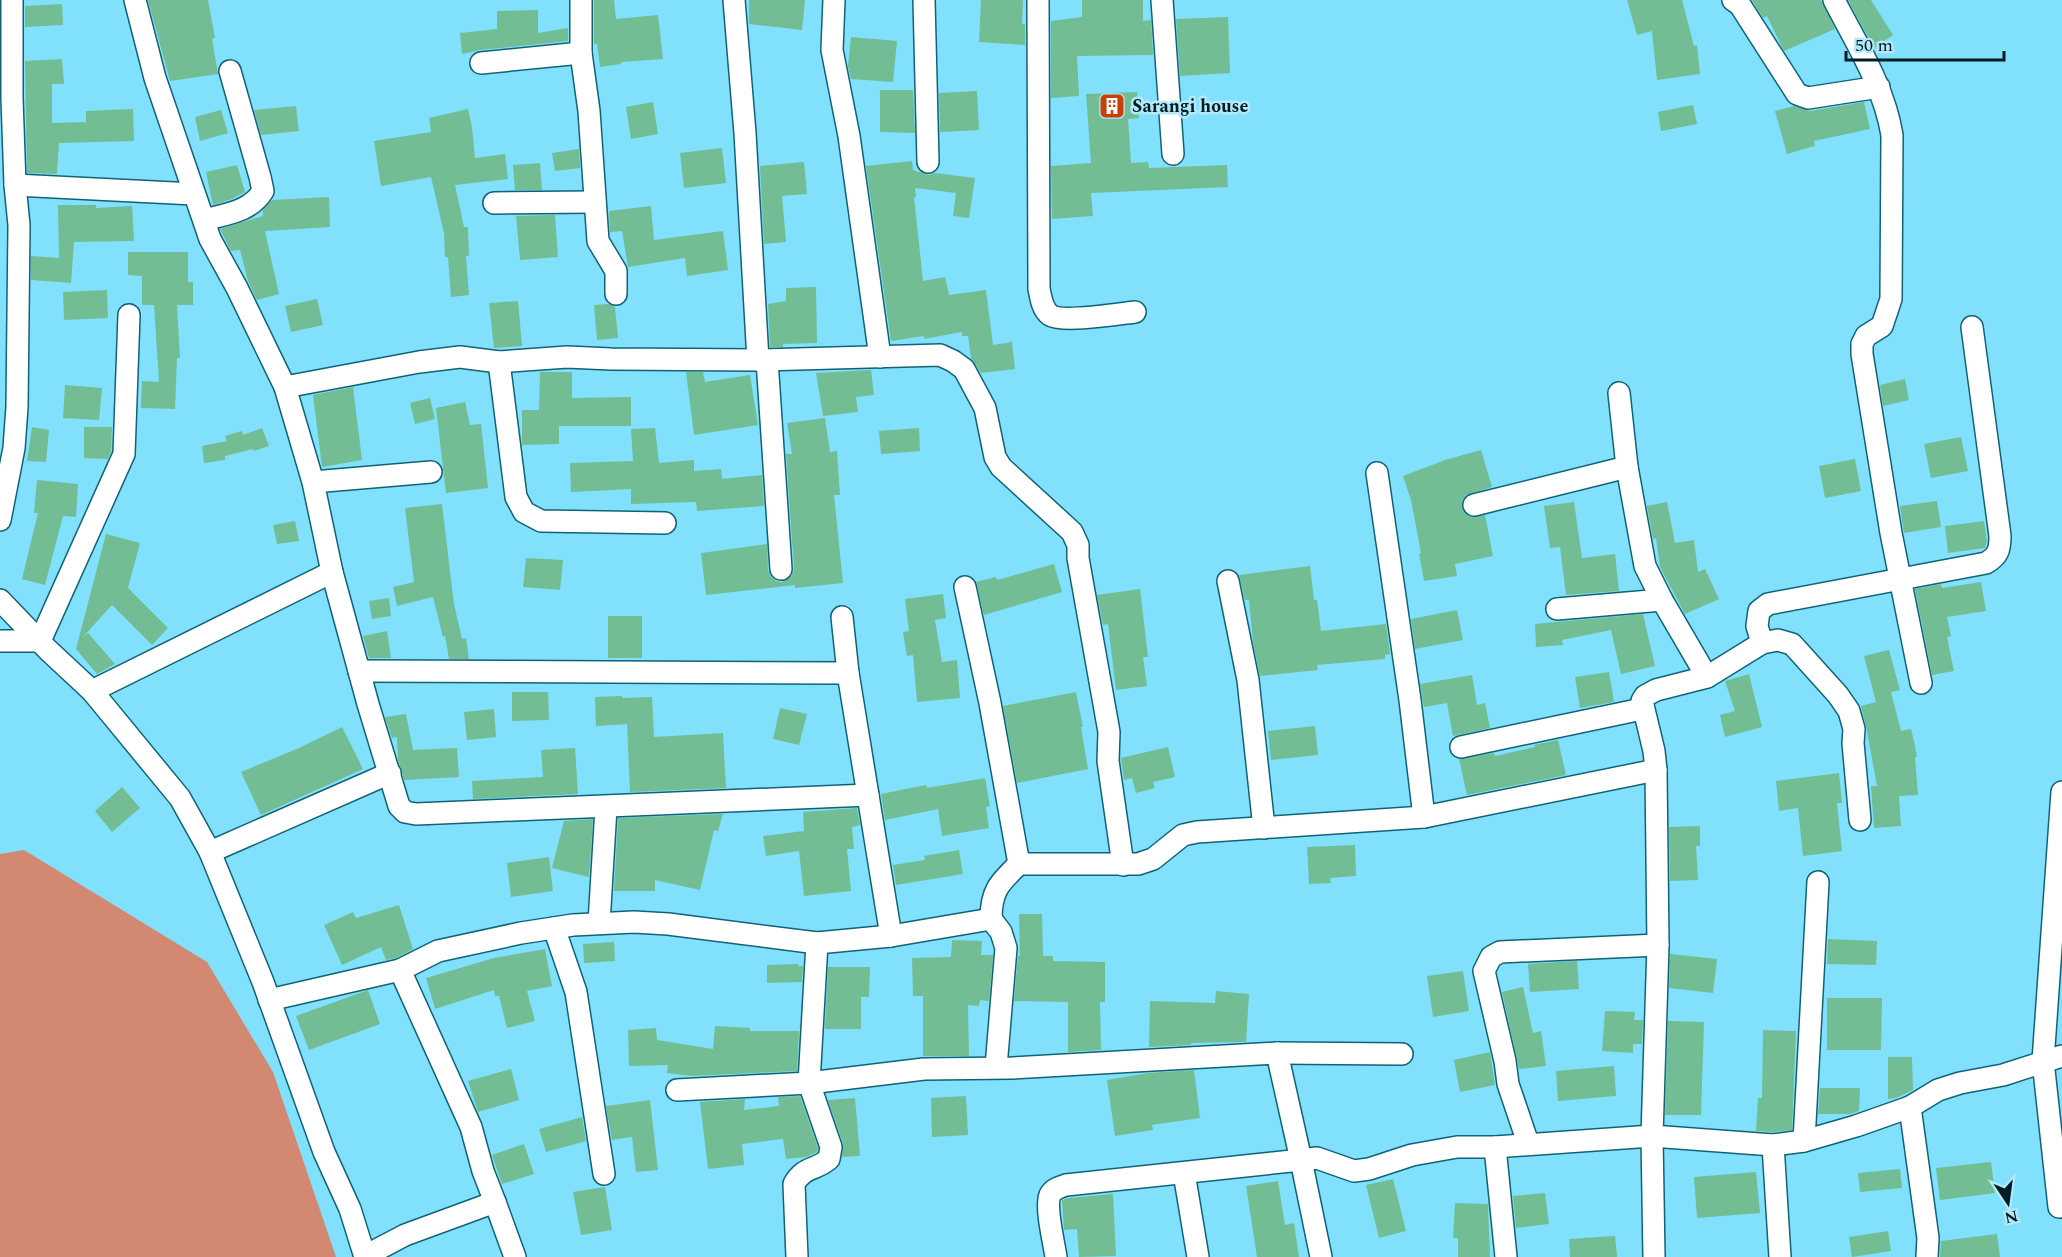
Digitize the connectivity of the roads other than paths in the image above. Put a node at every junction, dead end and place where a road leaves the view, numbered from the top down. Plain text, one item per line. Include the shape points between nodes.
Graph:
1 (12, 0) edge
2 (135, 0) edge
3 (581, 0) edge
4 (734, 0) edge
5 (834, 0) edge
6 (924, 0) edge
7 (1038, 0) edge
8 (1162, 0) edge
9 (1733, 0) edge
10 (1834, 0) edge
11 (581, 53) junction
12 (481, 63) dead end
13 (230, 71) dead end
14 (1879, 87) junction
15 (6, 98) edge
16 (1173, 154) dead end
17 (928, 162) dead end
18 (15, 185) junction
19 (194, 194) junction
20 (595, 202) junction
21 (494, 203) dead end
22 (204, 220) junction
23 (9, 224) edge
24 (616, 294) dead end
25 (1135, 312) dead end
26 (129, 315) dead end
27 (1972, 327) dead end
28 (879, 357) junction
29 (762, 360) junction
30 (499, 362) junction
31 (285, 387) junction
32 (1619, 393) dead end
33 (8, 406) edge
34 (1627, 467) junction
35 (431, 472) dead end
36 (1377, 473) dead end
37 (313, 482) junction
38 (1474, 505) dead end
39 (0, 520) edge
40 (665, 523) dead end
41 (781, 569) dead end
42 (332, 572) junction
43 (1228, 581) dead end
44 (1900, 581) junction
45 (965, 587) dead end
46 (0, 600) edge
47 (1662, 600) junction
48 (1557, 609) dead end
49 (842, 617) dead end
50 (0, 641) edge
51 (39, 641) junction
52 (1762, 643) junction
53 (359, 671) junction
54 (848, 673) junction
55 (1707, 677) junction
56 (1921, 683) dead end
57 (92, 691) junction
58 (1642, 709) junction
59 (1461, 747) dead end
60 (1656, 770) junction
61 (390, 773) junction
62 (2062, 792) edge
63 (868, 795) junction
64 (606, 808) junction
65 (1424, 817) junction
66 (1860, 820) dead end
67 (1264, 828) junction
68 (210, 852) junction
69 (1019, 864) junction
70 (1123, 865) junction
71 (1818, 882) dead end
72 (991, 919) junction
73 (599, 923) junction
74 (554, 928) junction
75 (891, 936) junction
76 (818, 943) junction
77 (1658, 945) junction
78 (400, 969) junction
79 (269, 1000) junction
80 (1277, 1053) junction
81 (1402, 1054) dead end
82 (2052, 1059) edge
83 (996, 1067) junction
84 (810, 1083) junction
85 (677, 1090) dead end
86 (1910, 1107) junction
87 (1652, 1136) junction
88 (1804, 1141) junction
89 (1528, 1143) junction
90 (1773, 1144) junction
91 (1495, 1147) junction
92 (1301, 1160) junction
93 (1184, 1173) junction
94 (604, 1174) dead end
95 (495, 1202) junction
96 (2059, 1207) dead end
97 (365, 1256) edge
98 (515, 1257) edge
99 (797, 1257) edge
100 (1056, 1257) edge
101 (1198, 1257) edge
102 (1321, 1257) edge
103 (1506, 1257) edge
104 (1654, 1257) edge
105 (1780, 1257) edge
106 (1927, 1257) edge

1 - 15 street
2 - 19 street via 155,78
3 - 11 street
4 - 29 street
5 - 28 street via 832,50 849,136
6 - 17 street
7 - 25 street via 1042,304 1049,315 1062,319
8 - 16 street
9 - 14 street via 1797,94 1808,98
10 - 14 street
11 - 12 street
11 - 20 street
13 - 22 street via 263,191 256,202 244,209
14 - 44 street via 1892,135 1890,299 1882,326 1866,336 1862,354
15 - 18 street
18 - 19 street
18 - 23 street
19 - 22 street
20 - 21 street
20 - 24 street via 598,241 616,271
22 - 31 street
23 - 33 street
26 - 51 street via 124,454
27 - 44 street via 2000,548 1996,557 1986,563
28 - 29 street
28 - 70 street via 939,354 964,369 985,408 995,457 1001,467 1072,532 1078,544 1109,732 1108,761
29 - 30 street via 567,357
29 - 41 street
30 - 31 street via 460,357
30 - 40 street via 516,497 524,512 541,521
31 - 37 street
32 - 34 street
33 - 39 street via 14,448
34 - 38 street
34 - 47 street via 1645,566
35 - 37 street
36 - 65 street
37 - 42 street
42 - 53 street
42 - 57 street
43 - 67 street via 1248,680
44 - 52 street via 1768,604 1759,611 1757,626
44 - 56 street
45 - 69 street
46 - 51 street
47 - 48 street
47 - 55 street
49 - 54 street
50 - 51 street
51 - 57 street
52 - 55 street
52 - 66 street via 1778,640 1792,644 1849,711 1854,729
53 - 54 street
53 - 61 street
54 - 63 street
55 - 58 street via 1656,690 1645,696
57 - 68 street via 180,798
58 - 59 street
58 - 60 street
60 - 65 street
60 - 77 street
61 - 64 street via 399,806 416,814
61 - 68 street
62 - 82 street
63 - 64 street
63 - 75 street
64 - 73 street
65 - 67 street
67 - 70 street via 1183,835 1153,859
68 - 79 street
69 - 70 street
69 - 72 street via 994,891
71 - 88 street
72 - 75 street
72 - 83 street via 1006,948
73 - 74 street
73 - 76 street via 669,924
74 - 78 street via 438,951
74 - 94 street via 576,992
75 - 76 street
76 - 84 street
77 - 87 street
77 - 89 street via 1500,952 1491,957 1484,971 1508,1084
78 - 79 street
78 - 95 street via 471,1127
79 - 97 street
80 - 81 street
80 - 83 street
80 - 92 street
82 - 86 street via 1938,1090
82 - 96 street
83 - 84 street via 924,1069
84 - 85 street
84 - 99 street via 831,1147 829,1159 820,1167 806,1169 794,1184
86 - 88 street
86 - 106 street via 1928,1238
87 - 89 street
87 - 90 street
87 - 104 street
88 - 90 street
89 - 91 street
90 - 105 street
91 - 92 street via 1457,1147 1354,1171 1317,1158
91 - 103 street
92 - 93 street
92 - 102 street
93 - 100 street via 1056,1188 1048,1203
93 - 101 street
95 - 97 street via 405,1235
95 - 98 street

